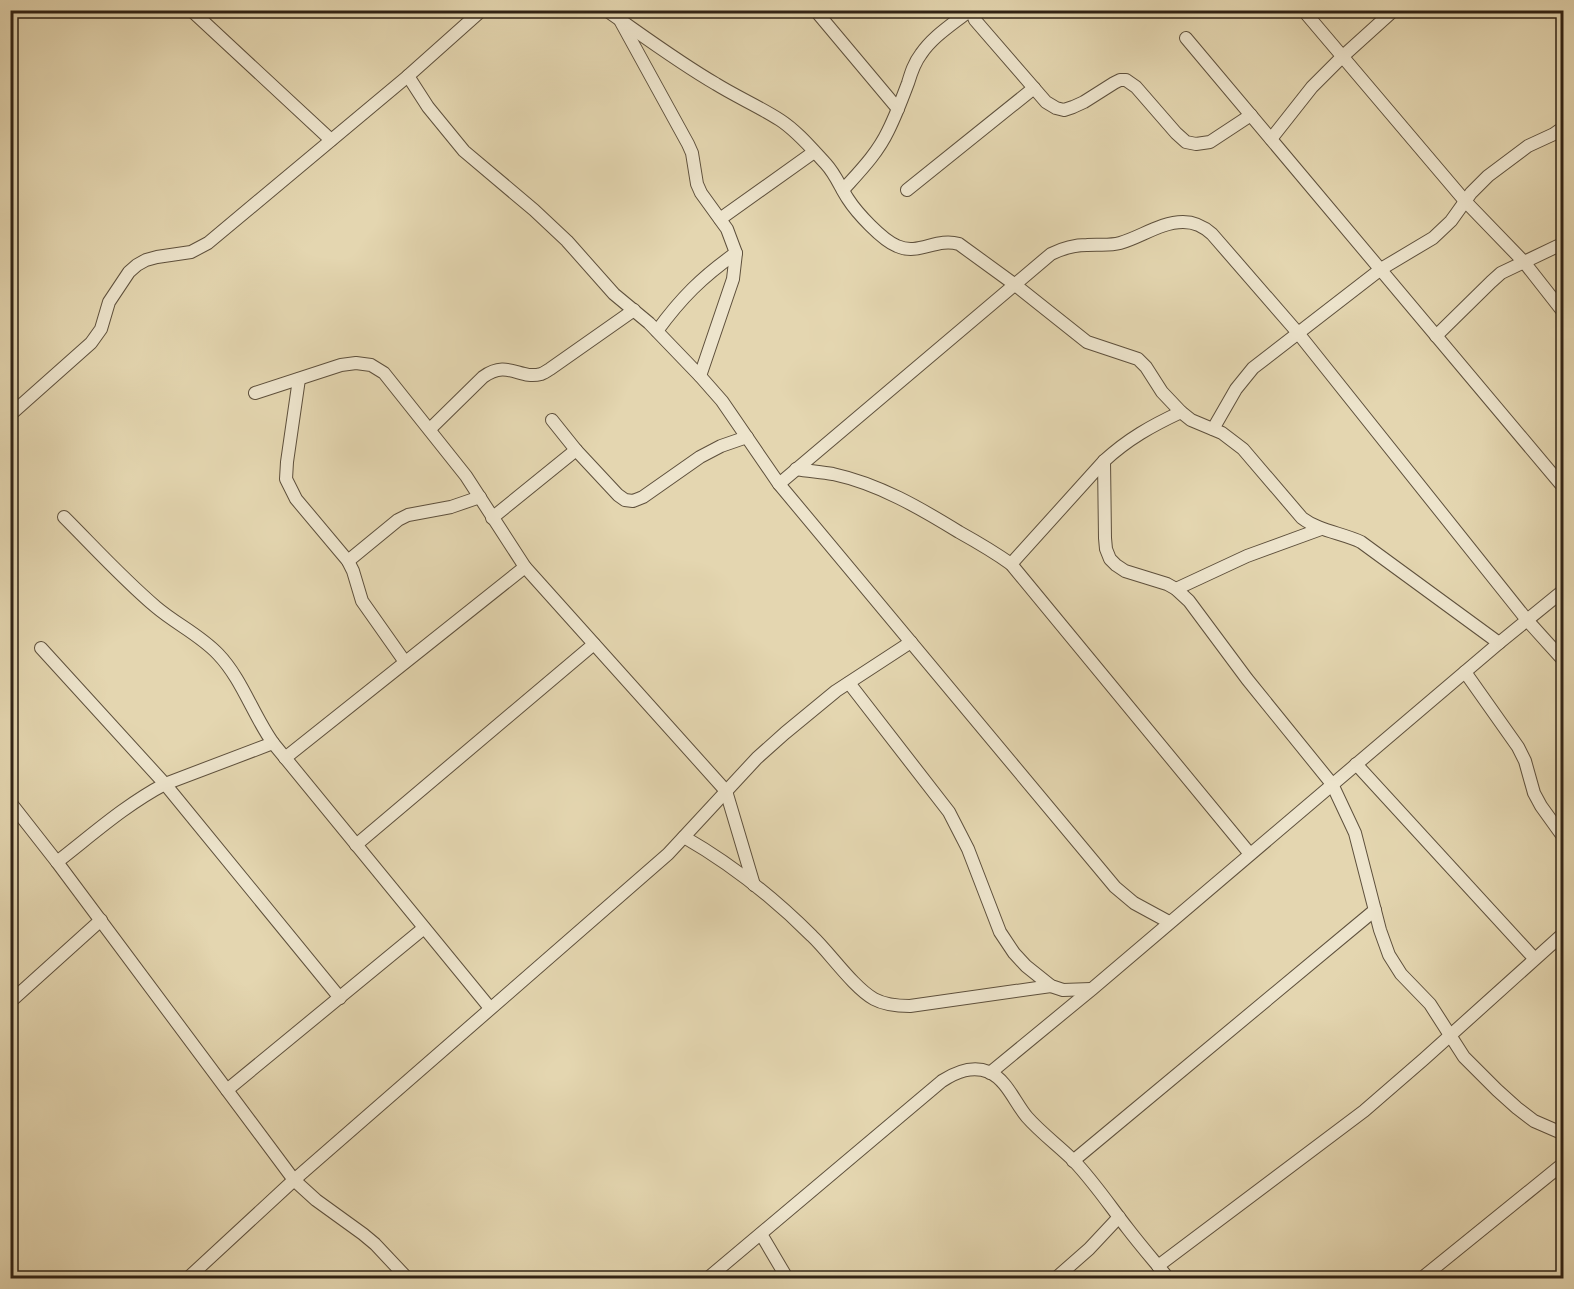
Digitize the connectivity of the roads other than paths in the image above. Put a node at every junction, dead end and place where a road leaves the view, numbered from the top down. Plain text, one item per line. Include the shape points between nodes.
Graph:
1 (191, 10) edge
2 (482, 10) edge
3 (606, 10) edge
4 (815, 10) edge
5 (970, 10) edge
6 (1303, 10) edge
7 (1394, 10) edge
8 (620, 20) junction
9 (1186, 38) dead end
10 (1342, 57) junction
11 (408, 76) junction
12 (1034, 88) junction
13 (898, 109) junction
14 (1251, 115) junction
15 (1563, 127) edge
16 (1271, 139) junction
17 (331, 140) junction
18 (814, 152) junction
19 (843, 190) junction
20 (907, 190) dead end
21 (1465, 201) junction
22 (720, 219) junction
23 (1563, 243) edge
24 (736, 253) junction
25 (1524, 262) junction
26 (1381, 269) junction
27 (1014, 284) junction
28 (634, 310) junction
29 (1563, 313) edge
30 (657, 331) junction
31 (1298, 333) junction
32 (1436, 336) junction
33 (700, 376) junction
34 (299, 379) junction
35 (255, 393) dead end
36 (1180, 412) junction
37 (10, 415) edge
38 (552, 420) dead end
39 (430, 429) junction
40 (1214, 429) junction
41 (747, 437) junction
42 (576, 450) junction
43 (1104, 461) junction
44 (796, 469) junction
45 (779, 484) junction
46 (1563, 488) edge
47 (480, 497) junction
48 (64, 517) dead end
49 (492, 518) junction
50 (1321, 529) junction
51 (348, 561) junction
52 (1011, 564) junction
53 (525, 567) junction
54 (1176, 589) junction
55 (1563, 590) edge
56 (1527, 620) junction
57 (911, 642) junction
58 (1499, 642) junction
59 (594, 644) junction
60 (41, 648) dead end
61 (1563, 661) edge
62 (405, 662) junction
63 (1465, 672) junction
64 (849, 684) junction
65 (273, 743) junction
66 (285, 758) junction
67 (1356, 764) junction
68 (165, 784) junction
69 (1332, 784) junction
70 (726, 791) junction
71 (10, 802) edge
72 (684, 837) junction
73 (1563, 838) edge
74 (356, 845) junction
75 (1250, 854) junction
76 (57, 862) junction
77 (754, 885) junction
78 (1375, 910) junction
79 (101, 920) junction
80 (1169, 922) junction
81 (424, 928) junction
82 (1563, 933) edge
83 (1534, 958) junction
84 (1051, 986) junction
85 (1092, 989) junction
86 (340, 998) junction
87 (10, 1002) edge
88 (490, 1008) junction
89 (1450, 1036) junction
90 (990, 1073) junction
91 (227, 1090) junction
92 (1563, 1134) edge
93 (1073, 1161) junction
94 (1563, 1162) edge
95 (294, 1180) junction
96 (1119, 1217) junction
97 (761, 1234) junction
98 (1158, 1266) junction
99 (188, 1278) edge
100 (407, 1278) edge
101 (708, 1278) edge
102 (787, 1278) edge
103 (1056, 1278) edge
104 (1168, 1278) edge
105 (1422, 1278) edge

1 - 17 street
2 - 11 street
3 - 8 street
4 - 13 street
5 - 12 street
5 - 13 street via 933,39 920,55
6 - 10 street
7 - 10 street
8 - 18 street via 715,84 781,120
8 - 22 street via 688,144 701,193
9 - 14 street
10 - 16 street via 1312,87
10 - 21 street
11 - 17 street
11 - 28 street via 464,151 534,210
12 - 14 street via 1046,102 1064,110 1114,82 1126,80 1176,133 1186,142 1196,144 1210,142
12 - 20 street
13 - 19 street via 877,151
14 - 16 street
15 - 21 street via 1528,146 1488,176
16 - 26 street
17 - 37 street via 208,243 191,252 157,257 137,265 109,302 101,329 91,343
18 - 19 street
18 - 22 street
19 - 27 street via 865,220 897,246 909,249 942,242 959,244
21 - 25 street
21 - 26 street via 1433,238
22 - 24 street
23 - 25 street
24 - 30 street via 692,288
24 - 33 street via 733,279
25 - 29 street
25 - 32 street via 1501,273
26 - 31 street
26 - 32 street
27 - 31 street via 1063,248 1119,243 1163,226 1191,222 1212,234
27 - 36 street via 1087,342 1138,359
27 - 44 street
28 - 30 street
28 - 39 street via 541,374 508,369 491,371
30 - 33 street
31 - 40 street via 1242,380
31 - 56 street
32 - 46 street
33 - 41 street
34 - 35 street
34 - 39 street via 341,365 371,365 384,373
34 - 51 street via 286,479 296,499
36 - 40 street
36 - 43 street via 1148,428
38 - 42 street
39 - 47 street
40 - 50 street via 1243,449 1302,518
41 - 42 street via 700,457 633,501 618,495
41 - 45 street
42 - 49 street
43 - 52 street
43 - 54 street via 1105,538 1110,559 1125,571
44 - 45 street
44 - 52 street via 833,474 874,487 938,518
45 - 57 street
47 - 49 street
47 - 51 street via 408,515
48 - 65 street via 142,595 219,654
49 - 53 street
50 - 54 street via 1247,556
50 - 58 street via 1369,546
51 - 62 street via 362,601
52 - 75 street
53 - 59 street
53 - 62 street
54 - 69 street
55 - 56 street
56 - 58 street
56 - 61 street
57 - 64 street
57 - 80 street via 1115,887 1134,903
58 - 63 street
59 - 70 street
59 - 74 street
60 - 68 street
62 - 66 street
63 - 67 street
63 - 73 street via 1518,747 1534,793
64 - 70 street via 785,733
64 - 84 street via 949,813 968,849 1000,932 1014,953
65 - 66 street
65 - 68 street
66 - 74 street
67 - 69 street
67 - 83 street
68 - 76 street via 129,806
68 - 86 street
69 - 75 street
69 - 78 street via 1355,833
70 - 72 street
70 - 77 street
71 - 76 street
72 - 77 street
72 - 88 street
74 - 81 street
75 - 80 street
76 - 79 street
77 - 84 street via 814,937 860,988 893,1006
78 - 89 street via 1389,955 1430,1004
78 - 93 street
79 - 87 street
79 - 91 street
80 - 85 street
81 - 86 street
81 - 88 street
82 - 83 street
83 - 89 street
84 - 85 street via 1063,990
85 - 90 street
86 - 91 street
88 - 95 street
89 - 92 street via 1464,1057 1517,1108
89 - 98 street via 1364,1111
90 - 93 street via 1000,1080 1034,1125
90 - 97 street via 968,1069 942,1081
91 - 95 street
93 - 96 street
94 - 105 street
95 - 99 street
95 - 100 street via 375,1244
96 - 98 street
96 - 103 street
97 - 101 street
97 - 102 street
98 - 104 street

